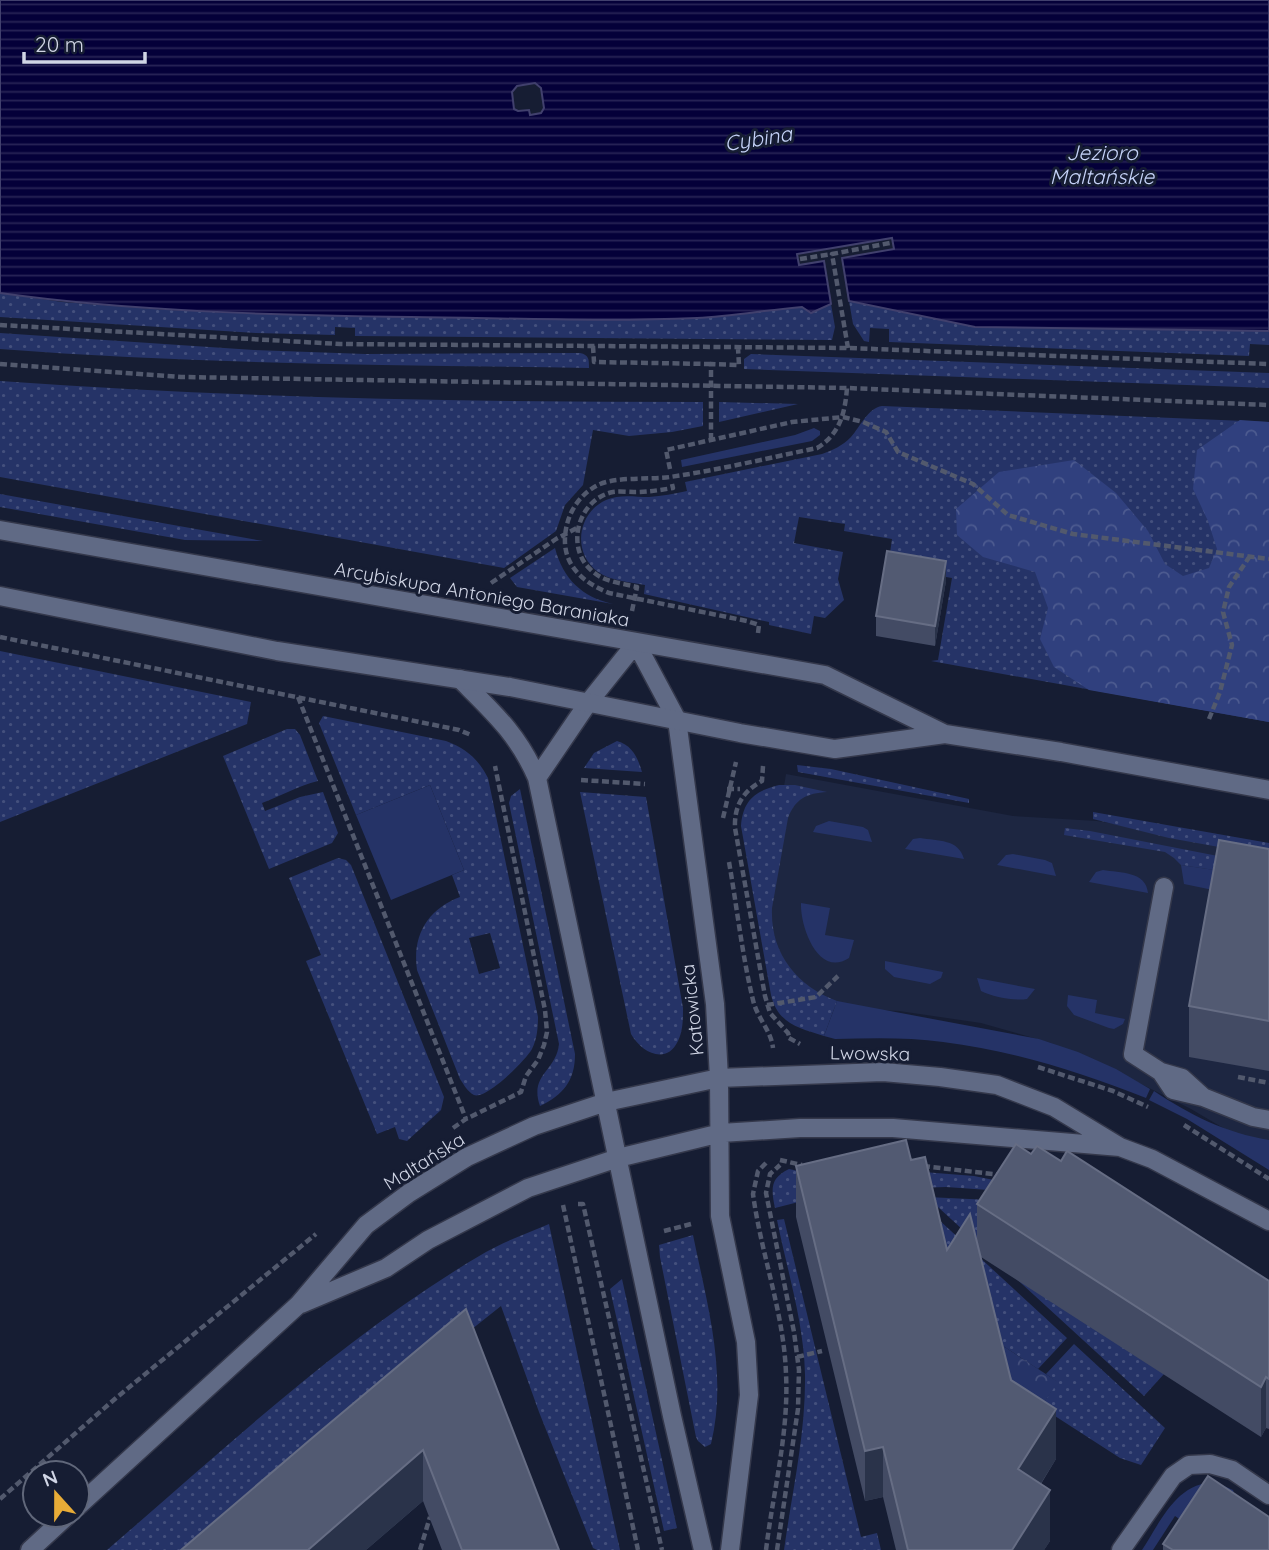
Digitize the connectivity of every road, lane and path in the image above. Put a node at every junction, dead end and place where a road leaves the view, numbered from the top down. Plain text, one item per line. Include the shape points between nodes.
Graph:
1 (890, 243) dead end
2 (832, 254) junction
3 (800, 259) dead end
4 (0, 325) edge
5 (593, 346) junction
6 (738, 348) junction
7 (848, 348) junction
8 (0, 364) edge
9 (711, 364) junction
10 (1269, 364) edge
11 (710, 386) junction
12 (847, 388) junction
13 (1269, 405) edge
14 (844, 417) junction
15 (711, 440) junction
16 (670, 469) dead end
17 (672, 484) dead end
18 (577, 528) junction
19 (0, 530) edge
20 (566, 533) junction
21 (1250, 556) junction
22 (1269, 559) edge
23 (491, 583) dead end
24 (0, 596) edge
25 (634, 598) junction
26 (631, 613) dead end
27 (759, 625) dead end
28 (0, 637) edge
29 (636, 643) junction
30 (460, 679) junction
31 (297, 697) junction
32 (588, 704) junction
33 (1209, 719) dead end
34 (677, 720) junction
35 (946, 734) junction
36 (474, 736) dead end
37 (492, 759) dead end
38 (762, 765) dead end
39 (537, 778) junction
40 (581, 780) dead end
41 (733, 781) dead end
42 (645, 784) dead end
43 (729, 789) junction
44 (740, 789) dead end
45 (1269, 790) edge
46 (723, 830) dead end
47 (727, 852) dead end
48 (1164, 887) dead end
49 (838, 976) dead end
50 (767, 1005) junction
51 (772, 1041) dead end
52 (791, 1049) dead end
53 (719, 1077) junction
54 (606, 1102) junction
55 (466, 1119) junction
56 (1269, 1120) edge
57 (447, 1132) dead end
58 (720, 1133) junction
59 (1120, 1147) junction
60 (618, 1158) junction
61 (811, 1165) edge
62 (917, 1166) edge
63 (1013, 1177) edge
64 (583, 1204) dead end
65 (563, 1205) dead end
66 (1269, 1221) edge
67 (691, 1224) dead end
68 (318, 1232) dead end
69 (659, 1232) dead end
70 (298, 1305) junction
71 (822, 1351) dead end
72 (797, 1357) junction
73 (91, 1494) edge
74 (1269, 1495) edge
75 (0, 1499) edge
76 (430, 1517) edge
77 (53, 1529) edge
78 (30, 1550) edge
79 (420, 1550) edge
80 (638, 1550) edge
81 (662, 1550) edge
82 (703, 1550) edge
83 (730, 1550) edge
84 (777, 1550) edge
85 (1121, 1550) edge

1 - 2 path
2 - 3 path
2 - 7 path
4 - 5 path via 340,344
5 - 6 path
5 - 9 path via 594,362
6 - 7 path
6 - 9 path via 739,365
7 - 10 path
8 - 11 path via 181,377
9 - 11 path
11 - 12 path
11 - 15 path
12 - 13 path
12 - 14 path
14 - 15 path via 792,422
14 - 20 path via 829,441 817,448 671,477 598,484 576,502
14 - 21 path via 886,432 898,452 973,484 1008,515 1073,534
15 - 16 path via 666,450
17 - 18 path via 673,488 612,492 599,498
18 - 20 path
18 - 25 path via 584,564 603,579 637,587
19 - 29 street, Arcybiskupa Antoniego Baraniaka
20 - 23 path
20 - 25 path via 569,561 581,578 593,587
21 - 22 path
21 - 33 path via 1229,587 1223,612 1232,645
24 - 30 street, Arcybiskupa Antoniego Baraniaka via 277,651
25 - 26 path
25 - 27 path
28 - 31 path
29 - 32 street
29 - 34 street, Katowicka
29 - 35 street, Arcybiskupa Antoniego Baraniaka via 825,675
30 - 32 street, Arcybiskupa Antoniego Baraniaka
30 - 39 street via 510,730
31 - 36 path
31 - 55 path
32 - 34 street, Arcybiskupa Antoniego Baraniaka
32 - 39 street
34 - 35 street, Arcybiskupa Antoniego Baraniaka via 835,749
34 - 53 street, Katowicka via 715,1004
35 - 45 street, Arcybiskupa Antoniego Baraniaka
37 - 55 path via 547,1032 521,1092
38 - 50 path via 762,781 746,791 736,810 734,828
39 - 54 street
40 - 42 path
41 - 43 path
43 - 44 path
43 - 46 path
47 - 51 path via 752,999
48 - 56 street via 1133,1054 1161,1072 1173,1090
49 - 50 path via 816,997
50 - 52 path via 788,1033
53 - 54 street, Lwowska
53 - 58 street, Katowicka
53 - 59 street, Lwowska via 883,1072 998,1086 1054,1107
54 - 60 street
54 - 70 street, Maltańska via 534,1126 467,1157 409,1193 366,1225
55 - 57 path
58 - 59 street, Lwowska via 893,1128
58 - 60 street, Lwowska
58 - 83 street, Katowicka via 720,1216 746,1342 749,1395
59 - 66 street, Lwowska
60 - 70 street, Maltańska via 527,1188 428,1240 386,1268
60 - 82 street
61 - 72 path via 780,1163 770,1174 766,1193
62 - 63 path
64 - 81 path
65 - 80 path
67 - 69 path
68 - 75 path
70 - 73 street, Maltańska
71 - 72 path
72 - 84 path via 798,1409
74 - 85 street via 1232,1470 1189,1465 1173,1476
76 - 79 path
77 - 78 street

